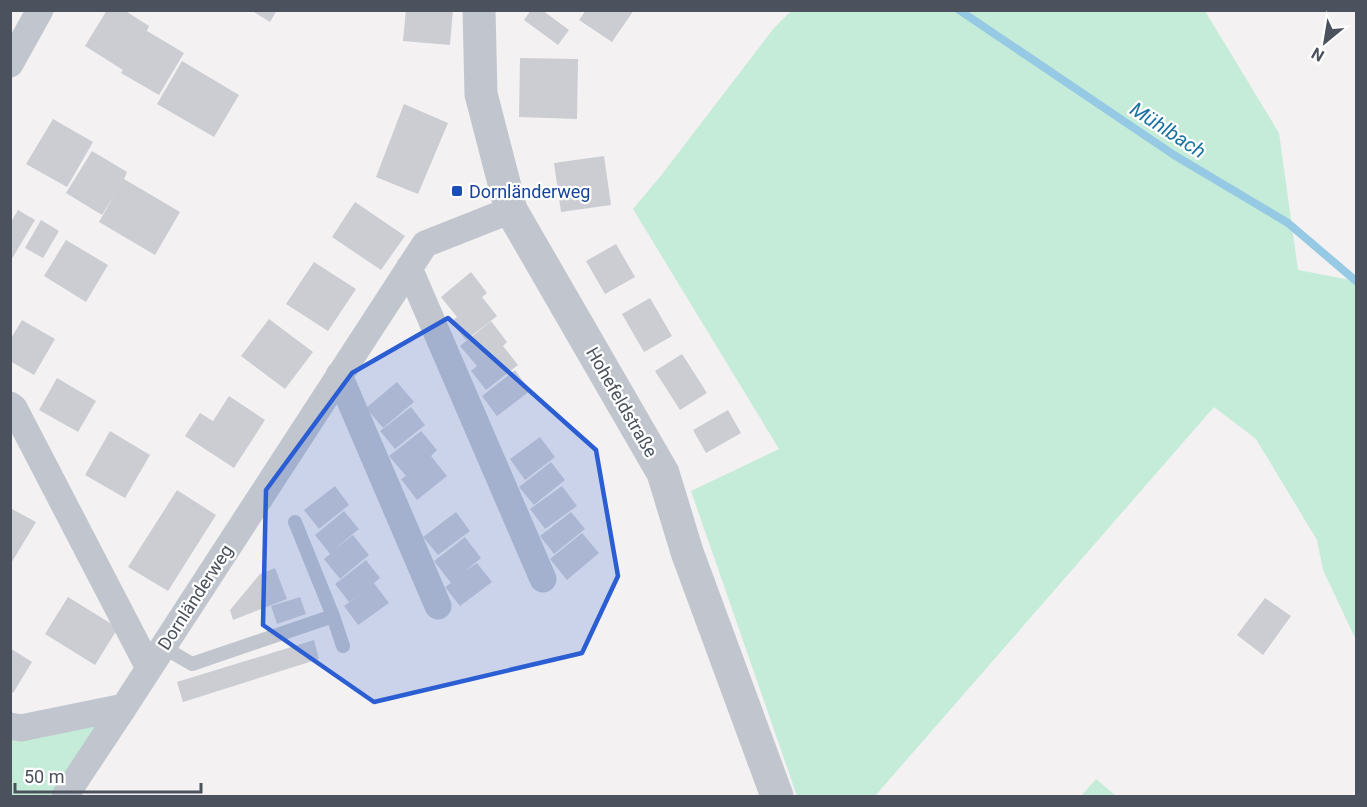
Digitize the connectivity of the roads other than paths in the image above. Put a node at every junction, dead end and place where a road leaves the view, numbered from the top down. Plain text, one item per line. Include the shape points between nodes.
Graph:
1 (40, 10) edge
2 (479, 10) edge
3 (10, 64) edge
4 (512, 210) junction
5 (409, 268) junction
6 (339, 375) junction
7 (10, 405) edge
8 (296, 522) dead end
9 (543, 579) dead end
10 (438, 606) dead end
11 (333, 616) junction
12 (343, 646) dead end
13 (156, 658) junction
14 (123, 707) junction
15 (10, 726) edge
16 (65, 796) edge
17 (777, 796) edge

1 - 3 street
2 - 4 street, Hohefeldstraße via 481,94
4 - 5 street, Dornländerweg via 424,244
4 - 17 street, Hohefeldstraße via 663,473 687,552
5 - 6 street, Dornländerweg
5 - 9 street
6 - 10 street
6 - 13 street, Dornländerweg
7 - 13 street, Dornländerweg
8 - 11 lane
11 - 12 lane
11 - 13 lane via 192,664
13 - 14 street, Dornländerweg
14 - 15 street via 21,728
14 - 16 street, Dornländerweg

